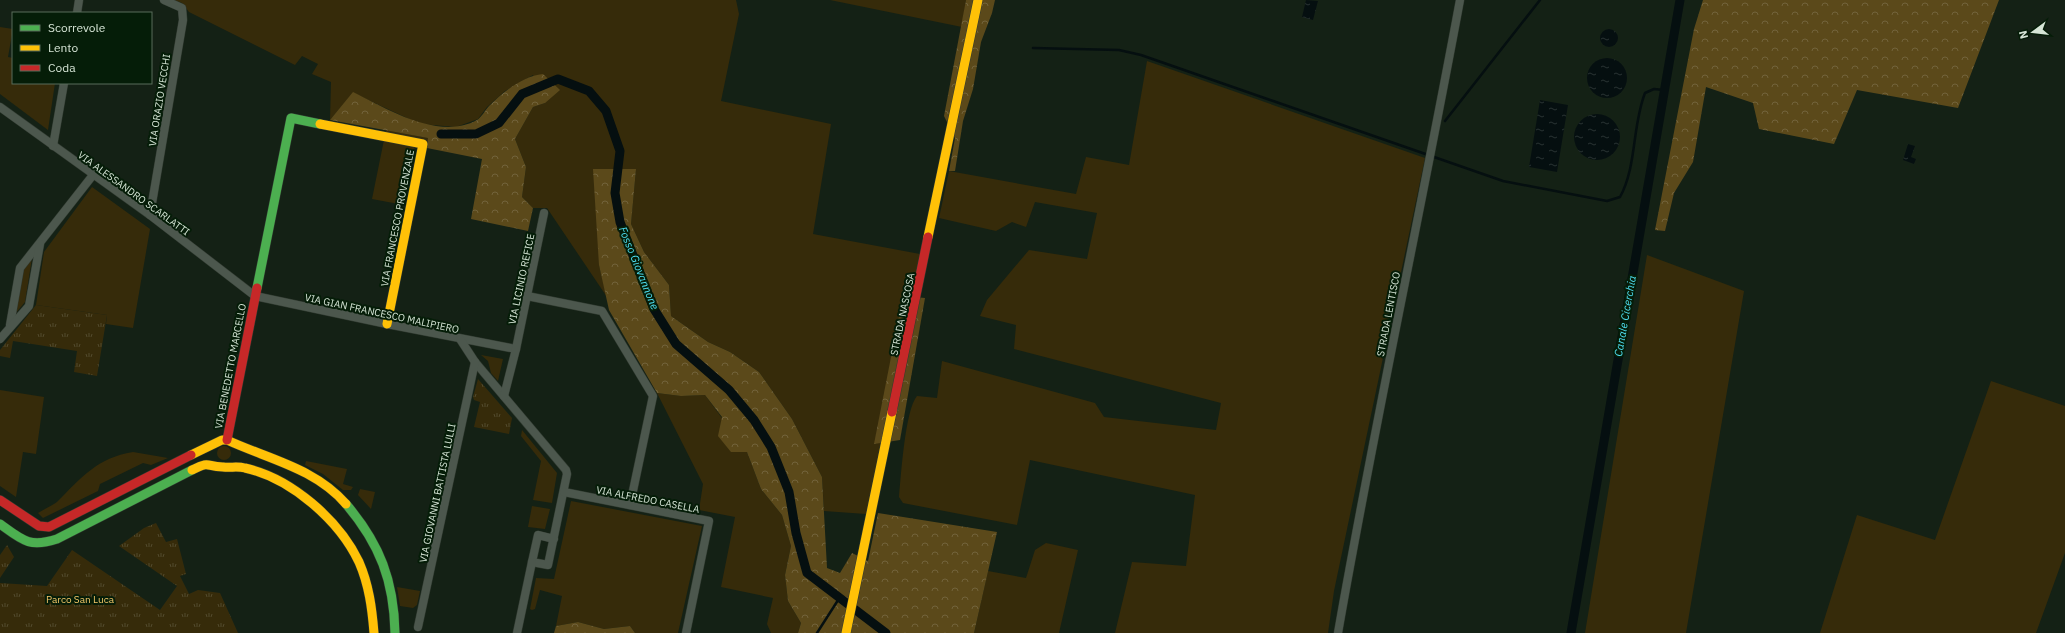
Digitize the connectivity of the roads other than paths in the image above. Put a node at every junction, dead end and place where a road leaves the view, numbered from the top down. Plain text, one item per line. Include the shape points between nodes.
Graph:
1 (79, 0) edge
2 (164, 0) edge
3 (978, 0) edge
4 (1460, 0) edge
5 (77, 12) edge
6 (64, 84) edge
7 (0, 106) edge
8 (52, 146) junction
9 (93, 175) junction
10 (544, 213) dead end
11 (150, 215) junction
12 (40, 243) junction
13 (255, 296) junction
14 (527, 296) junction
15 (387, 324) junction
16 (10, 325) junction
17 (0, 339) edge
18 (460, 339) junction
19 (516, 349) junction
20 (475, 362) junction
21 (504, 396) junction
22 (217, 442) junction
23 (230, 442) junction
24 (216, 464) junction
25 (232, 466) junction
26 (564, 492) junction
27 (0, 500) edge
28 (630, 505) junction
29 (0, 524) edge
30 (44, 528) junction
31 (554, 539) junction
32 (40, 545) junction
33 (367, 553) junction
34 (532, 562) junction
35 (418, 628) dead end
36 (847, 629) edge
37 (374, 633) edge
38 (395, 633) edge
39 (517, 633) edge
40 (686, 633) edge
41 (1338, 633) edge

1 - 5 street
2 - 11 street, VIA ORAZIO VECCHI via 182,8 183,20
3 - 36 street, STRADA NASCOSA
4 - 41 street, STRADA LENTISCO
6 - 8 street
7 - 8 street, VIA ALESSANDRO SCARLATTI
8 - 9 street, VIA ALESSANDRO SCARLATTI
9 - 11 street, VIA ALESSANDRO SCARLATTI
9 - 12 street
10 - 14 street, VIA LICINIO REFICE
11 - 13 street, VIA ALESSANDRO SCARLATTI
12 - 16 street via 20,268
12 - 16 street via 29,306
13 - 15 street, VIA GIAN FRANCESCO MALIPIERO
13 - 15 street, VIA FRANCESCO PROVENZALE via 291,118 423,144
13 - 23 street, VIA BENEDETTO MARCELLO
14 - 19 street, VIA LICINIO REFICE
14 - 28 street via 602,311 653,396
15 - 18 street, VIA GIAN FRANCESCO MALIPIERO
16 - 17 street
18 - 19 street
18 - 20 street, VIA GIAN FRANCESCO MALIPIERO
19 - 21 street, VIA LICINIO REFICE
20 - 21 street, VIA GIAN FRANCESCO MALIPIERO
20 - 35 street, VIA GIOVANNI BATTISTA LULLI
21 - 26 street, VIA GIAN FRANCESCO MALIPIERO via 564,465 567,474
22 - 23 street
22 - 24 street via 211,454
22 - 30 street
23 - 25 street via 238,450 239,455
23 - 33 street via 290,464 325,486 359,519
24 - 25 street via 226,468
24 - 32 street via 204,464 57,539
25 - 33 street via 264,475 300,494 316,505 339,530
26 - 28 street, VIA ALFREDO CASELLA
26 - 31 street, VIA GIAN FRANCESCO MALIPIERO
27 - 30 street
28 - 40 street, VIA ALFREDO CASELLA via 709,521
29 - 32 street via 25,541
30 - 32 street
31 - 34 street, VIA GIAN FRANCESCO MALIPIERO via 548,565
31 - 34 street via 538,535
33 - 37 street via 366,579 371,599
33 - 38 street via 389,581
34 - 39 street

